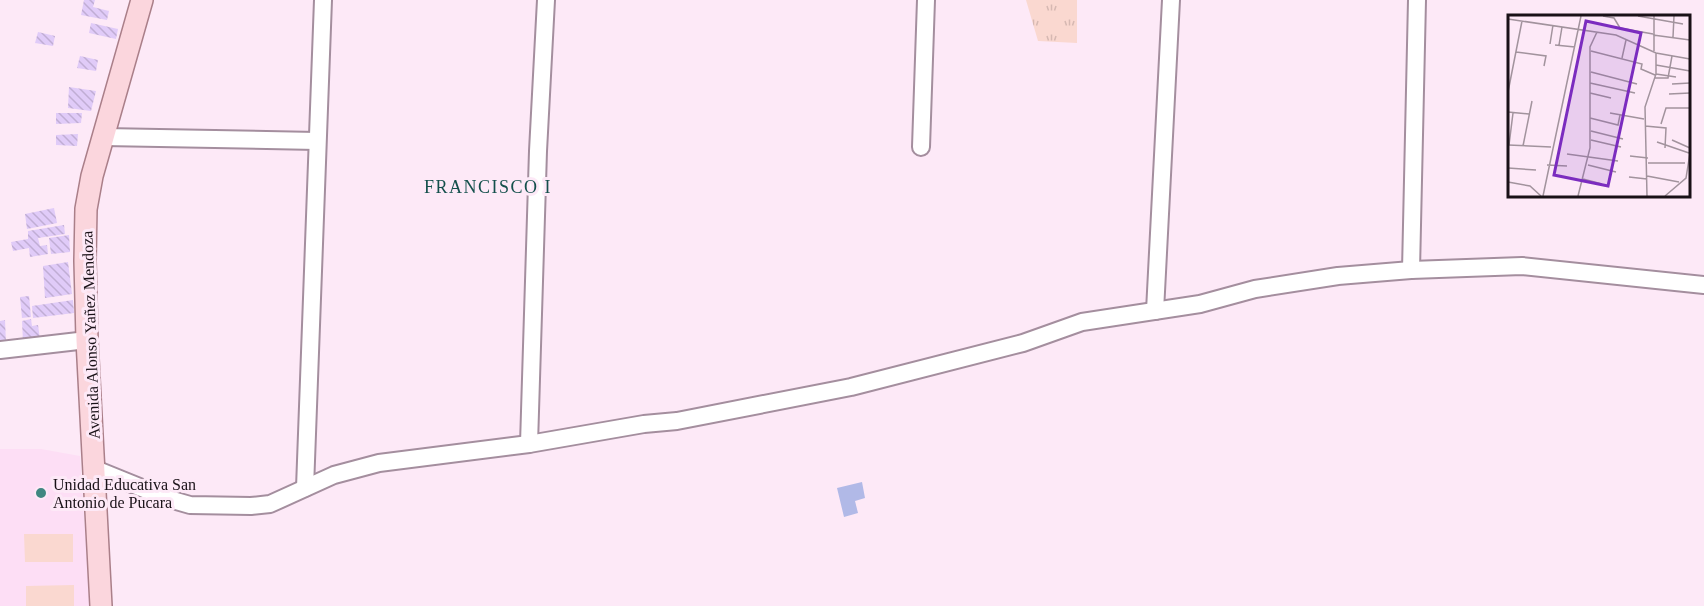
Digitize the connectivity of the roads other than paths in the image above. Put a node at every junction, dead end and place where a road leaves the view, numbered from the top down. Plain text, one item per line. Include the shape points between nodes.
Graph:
1 (142, 0) edge
2 (323, 0) edge
3 (546, 0) edge
4 (926, 0) edge
5 (1171, 0) edge
6 (1417, 0) edge
7 (104, 137) junction
8 (317, 141) junction
9 (921, 147) dead end
10 (1410, 270) junction
11 (1704, 285) edge
12 (1155, 311) junction
13 (87, 340) junction
14 (0, 350) edge
15 (529, 444) junction
16 (95, 469) junction
17 (305, 488) junction
18 (101, 606) edge

1 - 7 main road, Avenida Alonso Yañez Mendoza
2 - 8 street
3 - 15 street
4 - 9 street
5 - 12 street
6 - 10 street
7 - 8 street
7 - 13 main road, Avenida Alonso Yañez Mendoza via 86,209
8 - 17 street
10 - 11 street via 1522,266
10 - 12 street via 1255,289
12 - 15 street via 1082,322 1023,343 851,387 677,421
13 - 14 street
13 - 16 main road, Avenida Alonso Yañez Mendoza
15 - 17 street via 379,463 334,475
16 - 17 street via 190,505 270,504
16 - 18 main road, Avenida Alonso Yañez Mendoza

